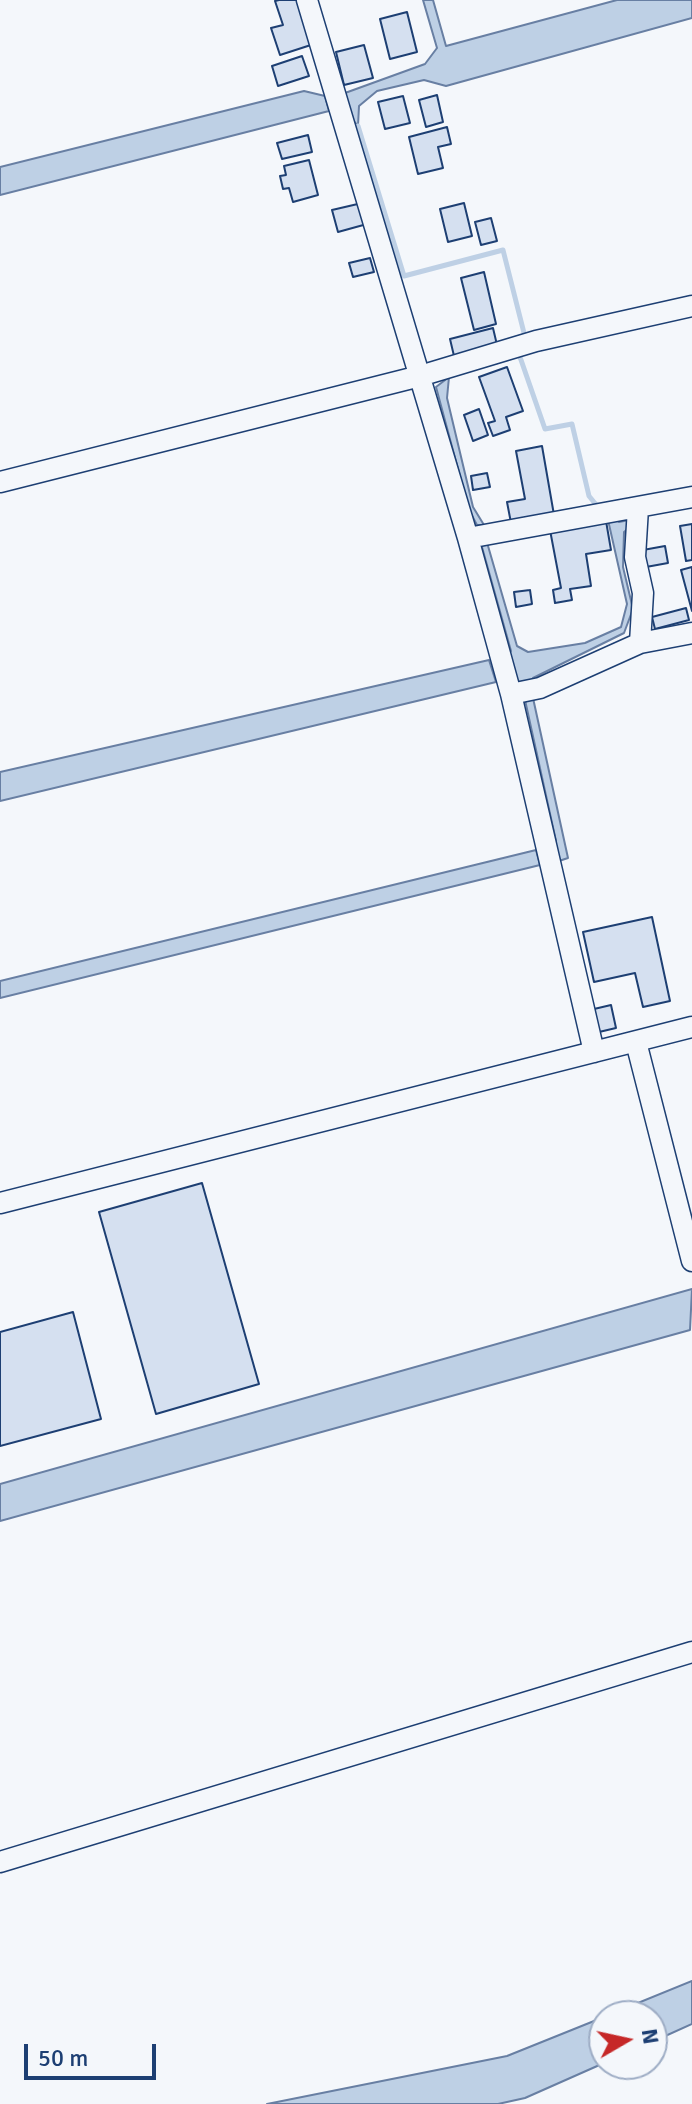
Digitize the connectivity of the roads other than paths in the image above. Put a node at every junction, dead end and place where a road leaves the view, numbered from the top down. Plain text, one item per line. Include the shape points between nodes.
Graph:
1 (307, 0) edge
2 (692, 306) edge
3 (420, 376) junction
4 (0, 482) edge
5 (692, 497) edge
6 (638, 508) junction
7 (468, 538) junction
8 (692, 633) edge
9 (640, 643) junction
10 (511, 694) junction
11 (692, 1027) edge
12 (636, 1042) junction
13 (594, 1052) junction
14 (0, 1203) edge
15 (692, 1261) edge
16 (692, 1652) edge
17 (0, 1862) edge

1 - 3 street
2 - 3 street via 536,341
3 - 4 street
3 - 7 street
5 - 6 street
6 - 7 street
6 - 9 street
7 - 10 street
8 - 9 street
9 - 10 street via 540,688
10 - 13 street
11 - 12 street
12 - 13 street
12 - 15 street
13 - 14 street
16 - 17 street

